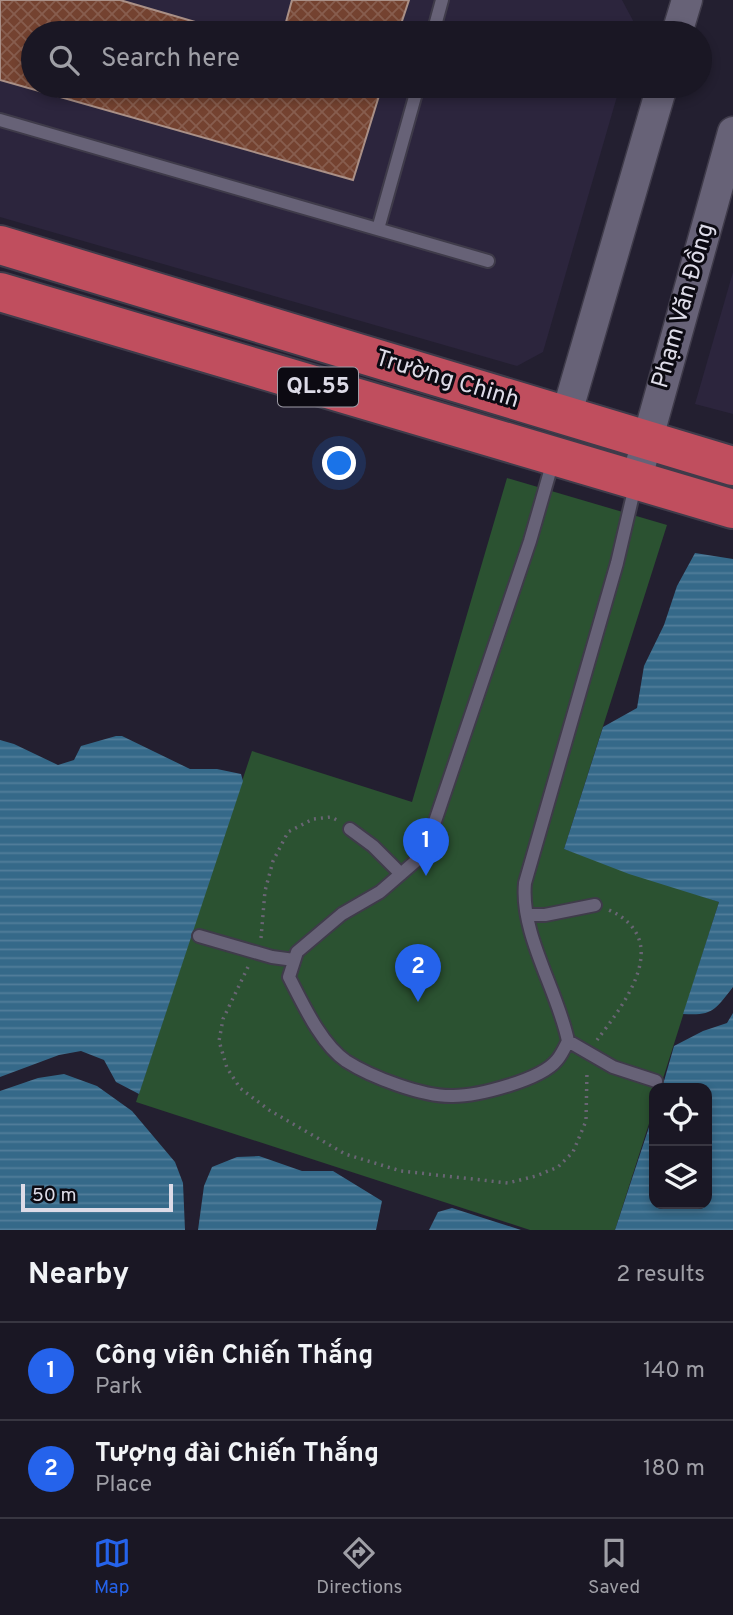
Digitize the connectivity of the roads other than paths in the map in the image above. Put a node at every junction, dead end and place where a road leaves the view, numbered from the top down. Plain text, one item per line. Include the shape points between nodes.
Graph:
1 (442, 0) edge
2 (687, 0) edge
3 (436, 21) edge
4 (681, 21) edge
5 (415, 98) edge
6 (659, 98) edge
7 (0, 120) edge
8 (733, 133) edge
9 (378, 229) junction
10 (0, 245) edge
11 (488, 261) dead end
12 (0, 292) edge
13 (566, 416) junction
14 (647, 441) junction
15 (554, 457) junction
16 (733, 466) edge
17 (636, 481) junction
18 (733, 509) edge
19 (350, 829) road end
20 (401, 873) junction
21 (595, 905) road end
22 (528, 915) junction
23 (199, 936) dead end
24 (295, 960) junction
25 (568, 1041) junction
26 (656, 1081) dead end

1 - 3 lane
2 - 4 street
5 - 9 lane
6 - 13 street
7 - 9 lane
8 - 14 street, Phạm Văn Đồng
9 - 11 lane
10 - 13 highway, Trường Chinh / QL.55
12 - 15 highway, Trường Chinh / QL.55
13 - 14 highway, Trường Chinh / QL.55
14 - 16 highway, Trường Chinh / QL.55
14 - 17 street, Phạm Văn Đồng
15 - 17 highway, Trường Chinh / QL.55
15 - 20 lane via 426,848
17 - 18 highway, Trường Chinh / QL.55
17 - 22 lane via 617,563 525,883
19 - 20 lane
20 - 24 lane via 380,892 342,914 297,952
21 - 22 lane
22 - 25 lane
23 - 24 lane
24 - 25 lane via 289,977 314,1025 345,1060 393,1084 451,1097 482,1093 525,1080 556,1061
25 - 26 lane via 613,1067

